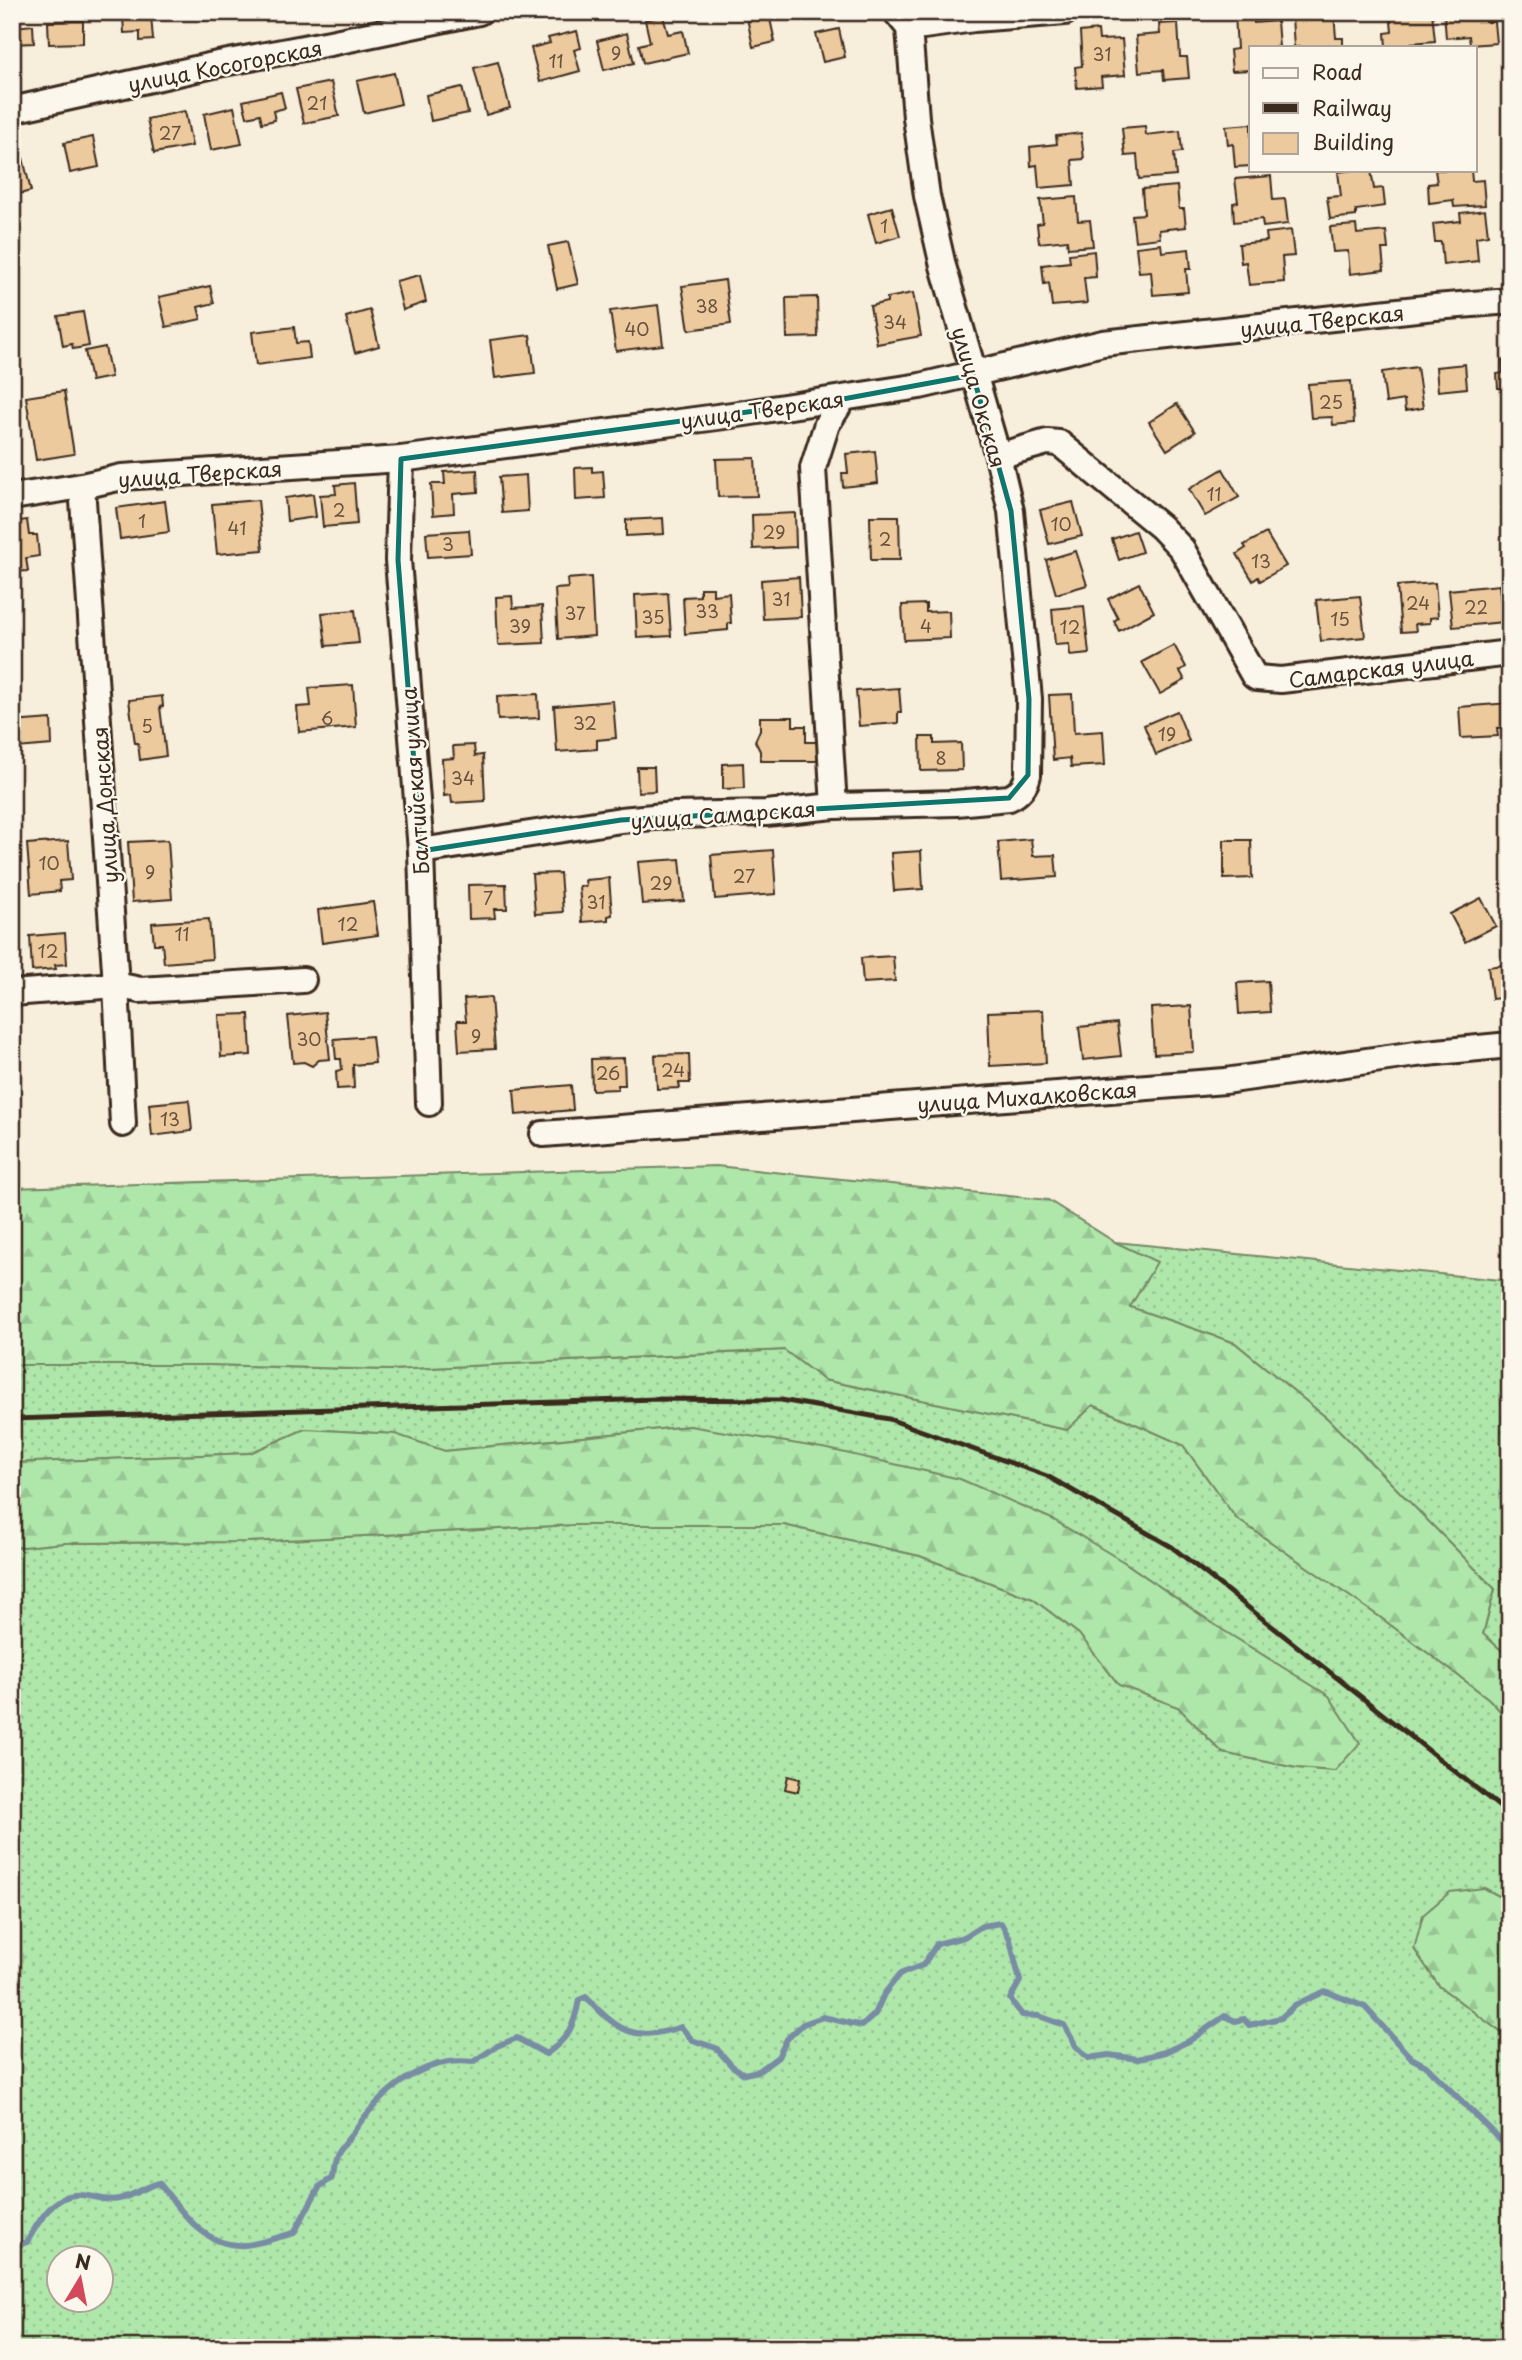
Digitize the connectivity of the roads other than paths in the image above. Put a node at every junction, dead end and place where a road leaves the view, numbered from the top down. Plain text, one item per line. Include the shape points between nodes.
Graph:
1 (479, 12) edge
2 (1065, 12) edge
3 (903, 20) edge
4 (12, 110) edge
5 (1510, 301) edge
6 (973, 375) junction
7 (843, 399) junction
8 (998, 457) junction
9 (401, 459) junction
10 (82, 486) junction
11 (12, 496) edge
12 (1510, 653) edge
13 (1023, 787) joint
14 (834, 806) junction
15 (421, 851) junction
16 (303, 979) dead end
17 (116, 985) junction
18 (12, 993) edge
19 (1510, 1045) edge
20 (429, 1103) dead end
21 (123, 1124) dead end
22 (543, 1134) dead end

1 - 4 street, улица Косогорская
2 - 3 street
3 - 6 street, улица Окская via 928,196
5 - 6 street, улица Тверская via 1103,343
6 - 7 street, улица Тверская
6 - 8 street, улица Окская
7 - 9 street, улица Тверская
7 - 14 street via 827,424 813,468
8 - 12 street, Самарская улица via 1047,442 1059,443 1161,527 1182,550 1254,676 1264,680
8 - 13 street, улица Окская via 1011,512 1029,699 1028,775
9 - 10 street, улица Тверская via 121,477
9 - 15 street, Балтийская улица via 398,560
10 - 11 street, улица Тверская
10 - 17 street, улица Донская
13 - 14 street, улица Самарская via 1009,798
14 - 15 street, улица Самарская via 621,820
15 - 20 street, Балтийская улица
16 - 17 street via 140,990
17 - 18 street
17 - 21 street, улица Донская
19 - 22 street, улица Михалковская via 1225,1081

